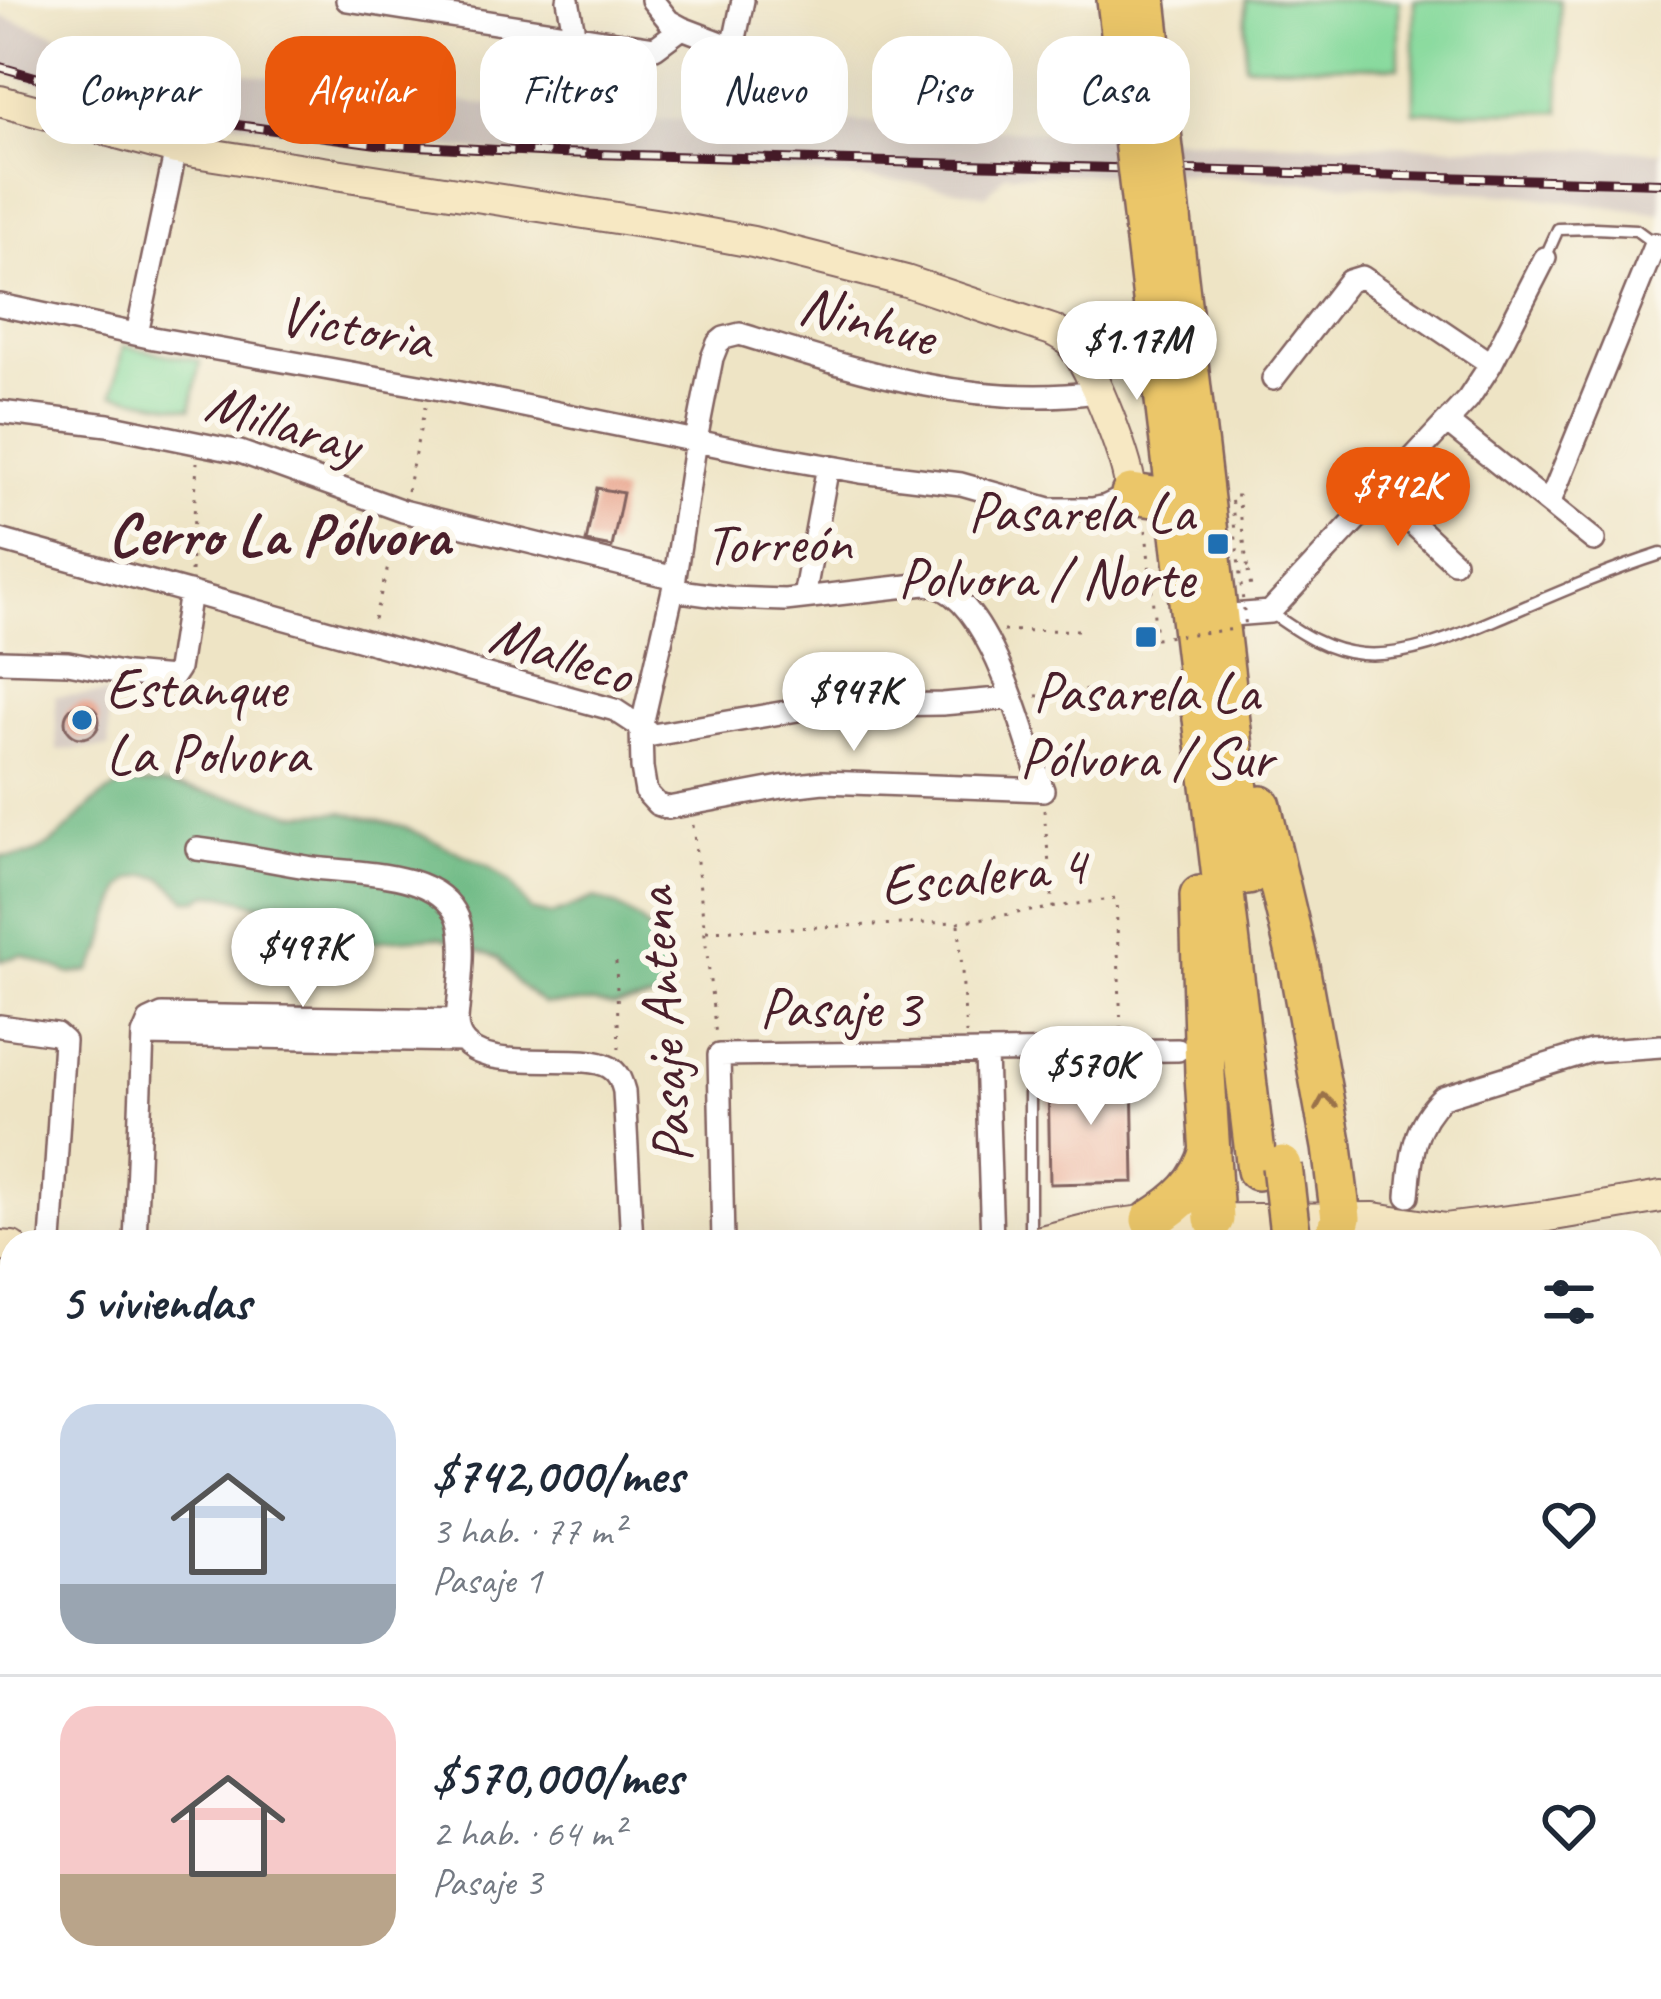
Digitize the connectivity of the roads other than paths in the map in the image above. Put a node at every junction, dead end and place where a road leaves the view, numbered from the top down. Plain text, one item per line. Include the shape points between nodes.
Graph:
1 (346, 0) edge
2 (568, 0) edge
3 (652, 0) edge
4 (743, 0) edge
5 (1117, 0) edge
6 (1146, 0) edge
7 (682, 28) junction
8 (563, 36) edge
9 (575, 36) edge
10 (702, 36) edge
11 (736, 36) edge
12 (1126, 36) edge
13 (1146, 36) edge
14 (657, 47) edge
15 (0, 101) edge
16 (1149, 144) edge
17 (176, 149) junction
18 (1157, 217) junction
19 (1655, 244) joint
20 (1545, 258) joint
21 (0, 305) edge
22 (137, 334) junction
23 (1492, 364) junction
24 (1273, 380) dead end
25 (1096, 392) junction
26 (0, 412) edge
27 (1448, 423) junction
28 (695, 440) junction
29 (828, 466) junction
30 (1381, 494) junction
31 (1176, 500) junction
32 (1549, 504) junction
33 (1139, 512) junction
34 (1594, 539) dead end
35 (0, 540) edge
36 (1661, 554) edge
37 (1454, 562) dead end
38 (674, 584) junction
39 (190, 592) junction
40 (804, 597) junction
41 (1231, 627) junction
42 (0, 661) edge
43 (1011, 698) junction
44 (641, 729) junction
45 (197, 850) dead end
46 (0, 1026) edge
47 (460, 1030) junction
48 (1661, 1046) edge
49 (1178, 1050) dead end
50 (977, 1054) junction
51 (719, 1055) joint
52 (1030, 1076) dead end
53 (1210, 1150) junction
54 (1269, 1168) junction
55 (1408, 1196) dead end
56 (1661, 1198) edge
57 (1151, 1220) junction
58 (1445, 1229) junction
59 (52, 1230) edge
60 (135, 1230) edge
61 (631, 1230) edge
62 (723, 1230) edge
63 (991, 1230) edge
64 (1034, 1230) edge
65 (1084, 1230) edge
66 (1213, 1230) edge
67 (1231, 1230) edge
68 (1234, 1230) edge
69 (1287, 1230) edge
70 (1338, 1230) edge
71 (1350, 1230) edge
72 (1442, 1230) edge
73 (1453, 1230) edge
74 (1503, 1230) edge

1 - 8 street
2 - 9 street
3 - 7 street
4 - 11 street
5 - 12 highway
6 - 13 highway
7 - 10 street
7 - 14 street
15 - 17 street
16 - 18 highway, bridge
17 - 22 street
17 - 25 street via 639,221 906,281 1052,330 1069,340
18 - 31 highway
18 - 41 highway
19 - 20 lane via 1636,230 1558,230
19 - 32 street
20 - 23 street
21 - 22 street, Victoria
22 - 28 street, Victoria
23 - 24 street via 1357,277
23 - 27 street
25 - 28 street, Ninhue via 944,389 734,334 714,349
25 - 33 street
26 - 38 street, Millaray via 198,442 403,511
27 - 30 street
27 - 32 street
28 - 29 street, Victoria
28 - 38 street
29 - 33 street, Victoria via 961,484 1059,511
29 - 40 street
30 - 37 street
30 - 41 street
31 - 33 highway
31 - 41 highway
32 - 34 street
35 - 39 street, Malleco
36 - 41 lane via 1406,651 1363,654
38 - 40 street, Torreón via 731,598
38 - 44 street
39 - 42 street via 172,678
39 - 44 street, Malleco via 622,712
40 - 43 street, Torreón via 940,586 984,632
41 - 53 highway via 1200,774
41 - 54 highway
70 -> 41 highway via 1319,1070
43 - 44 street, Malleco via 821,706 663,734
43 - 44 street via 1042,790 823,782 668,808 646,792
45 - 47 street via 369,871 446,900 461,932
46 - 59 street via 64,1041
47 - 60 street via 162,1015 149,1021
47 - 61 street via 477,1051 599,1063 616,1072 624,1091
48 - 55 street via 1591,1051 1443,1097 1416,1139
49 - 50 street, Pasaje 3
50 - 51 street, Pasaje 3
50 - 63 street
51 - 62 street, Pasaje Antena
52 - 64 lane
53 - 57 highway via 1192,1189
53 - 67 highway
54 - 68 highway
54 - 69 highway, bridge
56 - 74 street
57 - 65 street
57 - 66 street
58 - 71 street via 1382,1219
58 - 72 street
58 - 73 street

